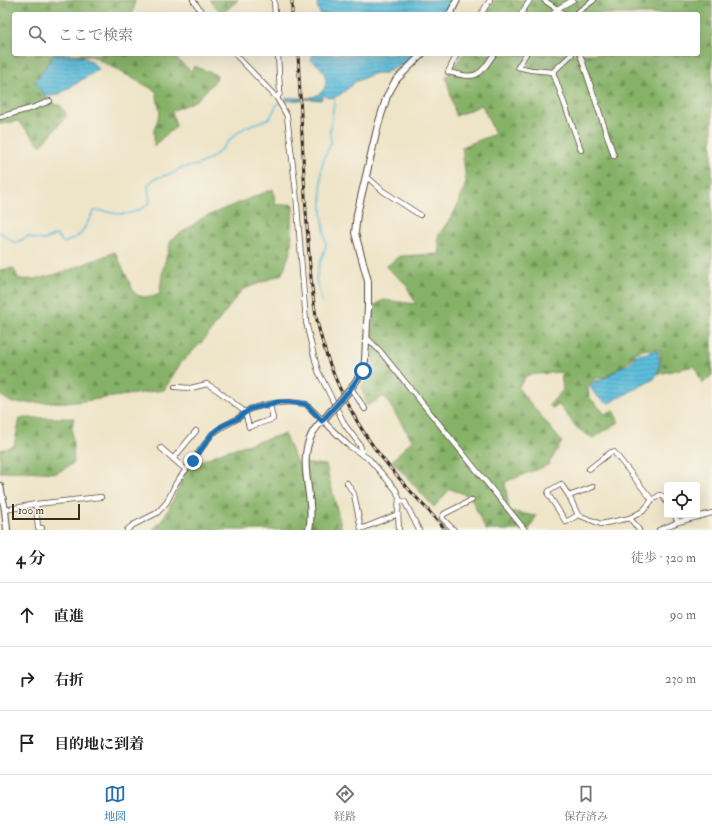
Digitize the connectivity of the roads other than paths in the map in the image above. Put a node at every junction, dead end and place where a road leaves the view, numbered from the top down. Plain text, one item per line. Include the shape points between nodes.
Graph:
1 (193, 0) edge
2 (274, 0) edge
3 (457, 0) edge
4 (490, 0) edge
5 (530, 0) edge
6 (544, 0) edge
7 (574, 0) edge
8 (594, 0) edge
9 (557, 9) junction
10 (201, 12) edge
11 (275, 12) edge
12 (451, 12) edge
13 (482, 12) edge
14 (522, 12) edge
15 (555, 12) edge
16 (561, 12) edge
17 (579, 12) edge
18 (237, 56) edge
19 (278, 56) edge
20 (420, 56) edge
21 (456, 56) edge
22 (493, 56) edge
23 (525, 56) edge
24 (570, 56) edge
25 (581, 56) edge
26 (553, 72) junction
27 (277, 98) junction
28 (50, 101) dead end
29 (0, 117) edge
30 (581, 150) dead end
31 (614, 156) dead end
32 (366, 176) junction
33 (420, 215) dead end
34 (367, 338) junction
35 (175, 387) dead end
36 (350, 389) junction
37 (270, 404) junction
38 (364, 409) dead end
39 (245, 412) junction
40 (322, 421) junction
41 (196, 431) dead end
42 (161, 448) dead end
43 (360, 454) junction
44 (173, 459) junction
45 (589, 469) dead end
46 (186, 470) junction
47 (347, 483) dead end
48 (0, 486) edge
49 (593, 487) dead end
50 (569, 496) junction
51 (101, 497) dead end
52 (664, 498) edge
53 (399, 500) junction
54 (472, 500) dead end
55 (652, 500) junction
56 (36, 504) junction
57 (5, 510) junction
58 (712, 513) edge
59 (398, 514) junction
60 (578, 515) junction
61 (630, 518) junction
62 (676, 518) edge
63 (678, 522) junction
64 (42, 528) dead end
65 (7, 530) edge
66 (127, 530) edge
67 (309, 530) edge
68 (399, 530) edge
69 (419, 530) edge
70 (454, 530) edge
71 (525, 530) edge
72 (638, 530) edge
73 (659, 530) edge

1 - 10 street
2 - 11 street
3 - 12 street
4 - 13 street
5 - 14 street
6 - 9 street
7 - 9 street
8 - 17 street
9 - 15 street
9 - 16 street
18 - 27 street
19 - 27 street via 280,93
20 - 32 street via 396,80 387,96
21 - 22 street via 448,72 464,76 478,75
23 - 26 street via 518,67
24 - 26 street
25 - 31 street
26 - 30 street
27 - 43 street via 287,116 292,150 306,322 318,371 345,425 360,445
28 - 29 street
32 - 33 street via 383,191
32 - 34 street via 355,226 368,281
34 - 36 street via 363,371
34 - 71 street via 380,350
35 - 39 street via 191,388 207,384
36 - 38 street
36 - 40 street, bridge
37 - 39 street
37 - 39 street via 274,419 249,427
37 - 40 street via 306,404
39 - 46 street via 212,434
40 - 43 street
40 - 67 street via 312,434 306,450 311,514
41 - 44 street
42 - 44 street
43 - 53 street via 369,459 396,490
44 - 46 street
45 - 55 street via 614,452
46 - 66 street via 167,502 156,513 133,524
47 - 59 street via 354,494 361,528
48 - 57 street
49 - 50 street
50 - 60 street
50 - 60 street via 561,484 549,490 548,494 566,522
51 - 56 street
52 - 55 street via 660,495
53 - 59 street
53 - 69 street via 404,502
54 - 70 street via 444,514 442,518
55 - 61 street via 643,511
56 - 57 street
56 - 64 street via 38,528
57 - 65 street
58 - 63 street
59 - 68 street
60 - 61 street via 601,524
61 - 72 street
62 - 63 street
63 - 73 street

